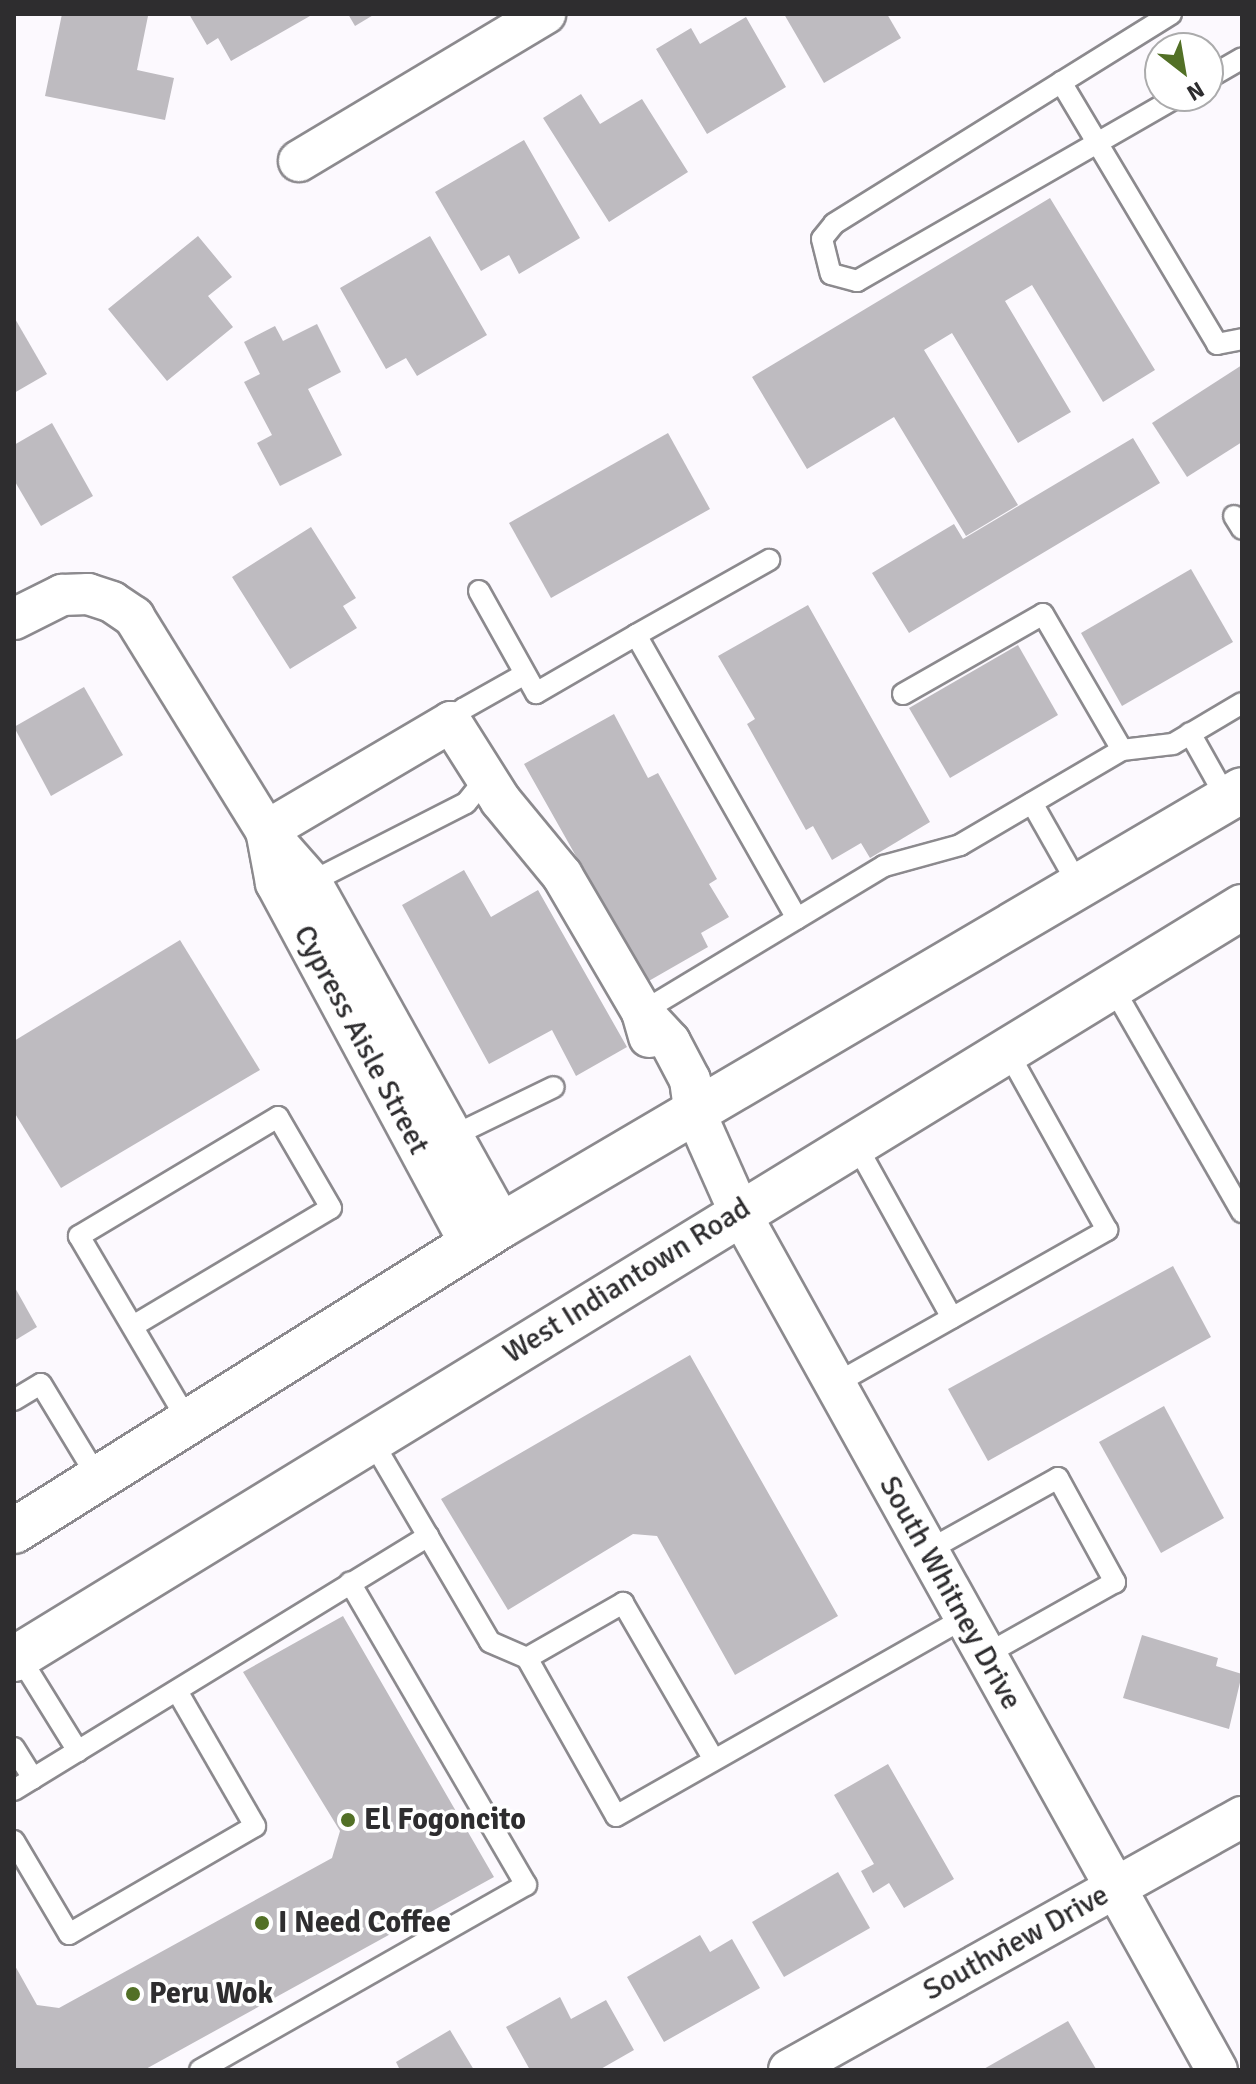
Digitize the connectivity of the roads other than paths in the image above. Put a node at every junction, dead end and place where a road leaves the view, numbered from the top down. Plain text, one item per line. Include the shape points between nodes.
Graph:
1 (545, 14) edge
2 (1171, 14) edge
3 (1242, 58) edge
4 (1224, 69) edge
5 (1061, 82) junction
6 (1153, 112) edge
7 (1098, 145) junction
8 (299, 161) dead end
9 (1242, 339) edge
10 (769, 560) dead end
11 (479, 591) dead end
12 (14, 619) edge
13 (636, 635) junction
14 (525, 674) junction
15 (903, 694) dead end
16 (1242, 703) edge
17 (451, 722) junction
18 (1190, 733) junction
19 (1122, 750) junction
20 (486, 778) junction
21 (1234, 794) edge
22 (1032, 803) junction
23 (266, 831) junction
24 (311, 882) junction
25 (1079, 886) junction
26 (1242, 907) edge
27 (797, 918) junction
28 (1112, 986) junction
29 (642, 1012) junction
30 (1007, 1050) junction
31 (554, 1087) dead end
32 (694, 1110) junction
33 (451, 1137) junction
34 (854, 1141) junction
35 (739, 1211) junction
36 (1242, 1212) edge
37 (487, 1235) junction
38 (952, 1318) junction
39 (133, 1326) junction
40 (835, 1384) junction
41 (14, 1400) edge
42 (188, 1421) junction
43 (371, 1439) junction
44 (98, 1478) junction
45 (14, 1531) edge
46 (428, 1536) junction
47 (927, 1551) junction
48 (350, 1582) junction
49 (965, 1618) junction
50 (985, 1655) junction
51 (16, 1658) edge
52 (527, 1658) junction
53 (177, 1691) junction
54 (14, 1748) edge
55 (78, 1751) junction
56 (714, 1760) junction
57 (33, 1778) junction
58 (14, 1790) edge
59 (1242, 1817) edge
60 (14, 1841) edge
61 (1114, 1888) junction
62 (200, 2070) edge
63 (789, 2070) edge
64 (1217, 2070) edge

1 - 8 street
2 - 5 lane
3 - 4 lane
5 - 7 lane
5 - 7 lane via 834,224 822,239 831,274 857,281
6 - 7 lane
7 - 9 lane via 1217,344
10 - 13 lane
11 - 14 lane
12 - 23 street, Cypress Aisle Street via 62,595 88,594 134,617
13 - 14 lane via 536,693
13 - 27 lane
14 - 17 lane via 463,709
15 - 19 lane via 1043,614
16 - 18 lane
17 - 20 street, South Whitney Drive
17 - 23 street
18 - 19 lane via 1173,744
18 - 21 lane
19 - 22 lane
20 - 24 lane via 466,803
20 - 29 street, South Whitney Drive via 562,875
21 - 25 main road
22 - 25 lane
22 - 27 lane via 960,845 884,866
23 - 24 street, Cypress Aisle Street
23 - 37 street, Cypress Aisle Street via 276,883
24 - 33 street, Cypress Aisle Street
25 - 32 main road
26 - 28 main road, West Indiantown Road
27 - 29 lane
28 - 30 main road, West Indiantown Road
28 - 36 lane
29 - 32 street, South Whitney Drive via 656,1057
30 - 34 main road, West Indiantown Road
30 - 38 lane via 1107,1230
31 - 33 lane
32 - 35 street, South Whitney Drive
32 - 37 main road
33 - 37 street, Cypress Aisle Street
34 - 35 main road, West Indiantown Road
34 - 38 lane
35 - 40 street, South Whitney Drive
35 - 43 main road, West Indiantown Road
37 - 42 main road
38 - 40 lane
39 - 39 lane via 79,1236 278,1117 331,1208
39 - 42 lane
40 - 47 street, South Whitney Drive
41 - 44 lane via 41,1384
42 - 44 main road
43 - 46 lane
43 - 51 main road, West Indiantown Road
44 - 45 main road
46 - 48 lane
46 - 52 lane via 490,1642
47 - 49 street, South Whitney Drive
47 - 50 lane via 1058,1478 1115,1582
48 - 53 lane
48 - 62 lane via 526,1885
49 - 50 street, South Whitney Drive
49 - 56 lane
50 - 61 street, South Whitney Drive
51 - 55 lane
52 - 56 lane via 623,1603
52 - 56 lane via 616,1816
53 - 55 lane
53 - 60 lane via 255,1826 69,1934
54 - 57 lane
55 - 57 lane
57 - 58 lane
59 - 61 street, Southview Drive
61 - 63 street, Southview Drive
61 - 64 street, South Whitney Drive

